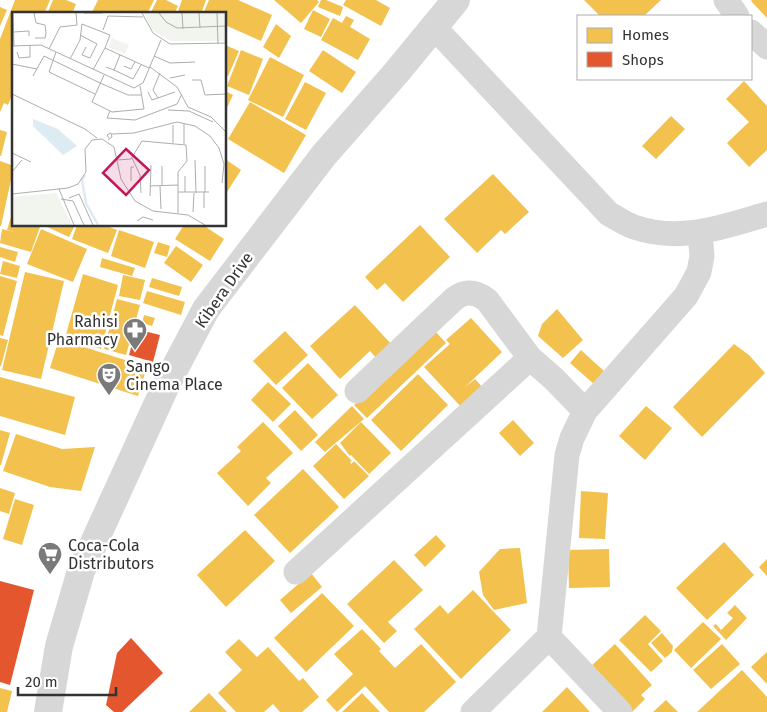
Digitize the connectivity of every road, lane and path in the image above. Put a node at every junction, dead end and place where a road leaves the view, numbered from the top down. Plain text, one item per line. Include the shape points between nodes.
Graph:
1 (456, 0) edge
2 (726, 0) edge
3 (735, 15) edge
4 (433, 26) junction
5 (752, 33) edge
6 (767, 47) edge
7 (767, 214) edge
8 (700, 233) junction
9 (530, 358) junction
10 (357, 391) dead end
11 (585, 411) junction
12 (296, 572) dead end
13 (549, 637) junction
14 (48, 712) edge
15 (473, 712) edge
16 (620, 712) edge

1 - 4 street, Kibera Drive
2 - 3 street
4 - 8 street via 609,214 632,227 663,234
4 - 14 street, Kibera Drive via 324,155 206,309 167,383 81,571 59,646
5 - 6 street
7 - 8 street
8 - 11 street via 702,256 699,272 686,296
9 - 10 street via 487,300 467,293 454,299
9 - 11 street
9 - 12 street
11 - 13 street via 567,455
13 - 15 street
13 - 16 street

